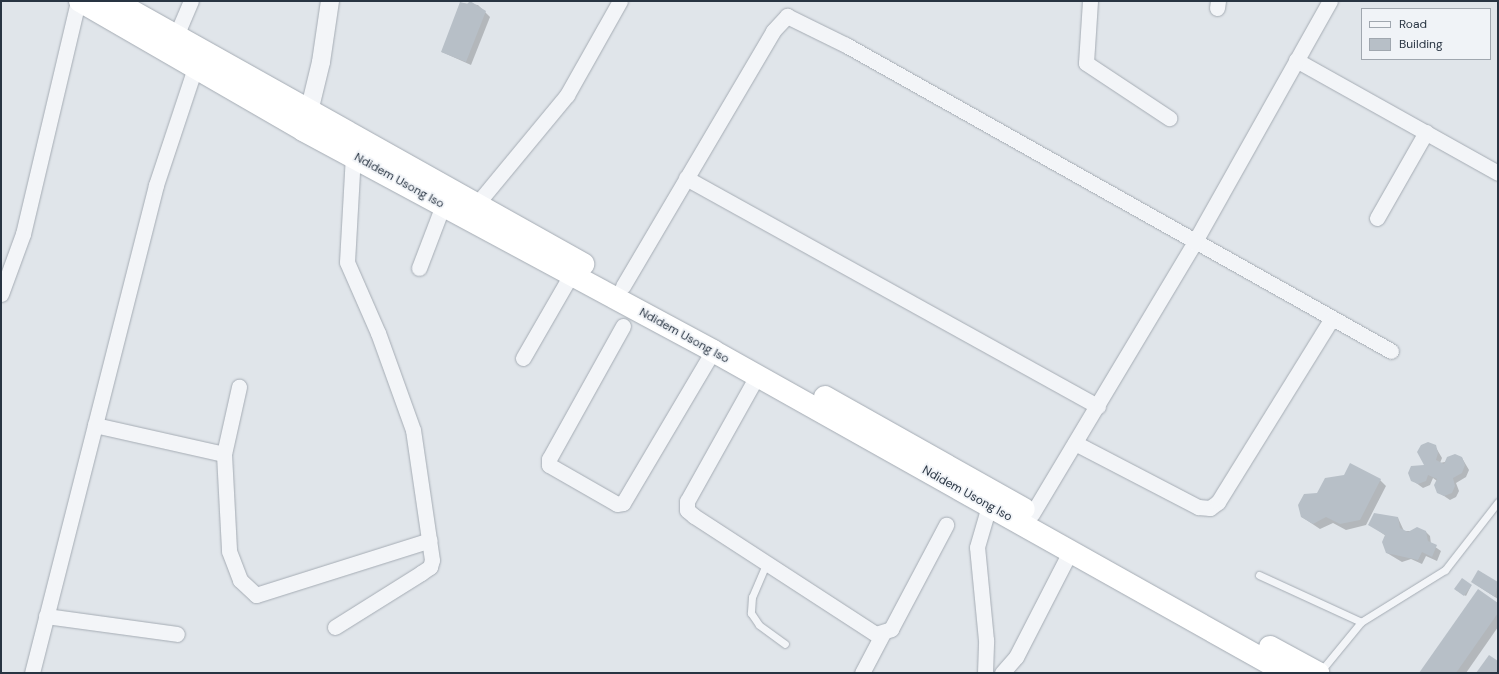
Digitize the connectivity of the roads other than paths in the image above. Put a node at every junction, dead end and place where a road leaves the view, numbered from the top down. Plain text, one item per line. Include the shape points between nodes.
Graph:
1 (79, 1) edge
2 (114, 1) edge
3 (191, 1) edge
4 (330, 1) edge
5 (620, 1) edge
6 (1090, 1) edge
7 (1330, 1) edge
8 (176, 36) junction
9 (1296, 60) junction
10 (195, 68) junction
11 (1169, 118) dead end
12 (307, 121) junction
13 (1426, 132) junction
14 (353, 155) junction
15 (1498, 173) edge
16 (686, 178) junction
17 (443, 205) junction
18 (476, 205) junction
19 (1377, 218) dead end
20 (1194, 243) junction
21 (419, 268) dead end
22 (571, 275) junction
23 (623, 286) junction
24 (1, 294) edge
25 (1332, 318) junction
26 (623, 326) dead end
27 (1392, 351) dead end
28 (713, 352) junction
29 (523, 358) dead end
30 (756, 376) junction
31 (239, 387) dead end
32 (1098, 406) junction
33 (95, 425) junction
34 (1076, 443) junction
35 (224, 454) junction
36 (1498, 502) edge
37 (988, 506) junction
38 (1032, 514) junction
39 (946, 525) dead end
40 (430, 540) junction
41 (1070, 552) junction
42 (767, 562) junction
43 (1259, 575) dead end
44 (46, 616) junction
45 (1361, 622) junction
46 (335, 627) dead end
47 (883, 633) junction
48 (177, 634) dead end
49 (784, 644) dead end
50 (988, 670) edge
51 (32, 673) edge
52 (862, 673) edge
53 (1002, 673) edge
54 (1286, 673) edge
55 (1318, 673) edge

1 - 10 highway, Ndidem Usong Iso
1 - 24 street via 23,234
2 - 8 highway, Ndidem Usong Iso
3 - 8 street
4 - 12 street
5 - 18 street via 567,95
6 - 11 street via 1086,63
7 - 9 street
8 - 12 highway, Ndidem Usong Iso
9 - 13 street
9 - 20 street
10 - 12 highway, Ndidem Usong Iso
10 - 33 street via 156,185
12 - 14 highway, Ndidem Usong Iso
12 - 18 highway, Ndidem Usong Iso
13 - 15 street
13 - 19 street
14 - 17 highway, Ndidem Usong Iso
14 - 40 street via 347,262 378,333 413,430
16 - 20 street via 773,31 782,19 792,17
16 - 23 street
16 - 32 street
17 - 21 street
17 - 22 highway, Ndidem Usong Iso
18 - 23 highway, Ndidem Usong Iso
20 - 25 street
20 - 32 street
22 - 28 highway, Ndidem Usong Iso
22 - 29 street
23 - 38 highway, Ndidem Usong Iso
25 - 27 street
25 - 34 street via 1218,502 1210,508 1198,507
26 - 28 street via 549,465 617,504 623,503
28 - 30 highway, Ndidem Usong Iso
30 - 37 highway, Ndidem Usong Iso
30 - 42 street via 687,501 687,510
31 - 35 street
32 - 34 street
33 - 35 street
33 - 44 street
34 - 38 street
35 - 40 street via 229,551 240,580 256,595
36 - 45 lane via 1445,570
37 - 41 highway, Ndidem Usong Iso
37 - 50 street via 977,547
38 - 55 highway, Ndidem Usong Iso
39 - 47 street via 891,629
40 - 46 street via 430,567
41 - 53 street via 1016,657
41 - 54 highway, Ndidem Usong Iso
42 - 47 street via 876,634
42 - 49 lane via 752,596 751,613 759,625
43 - 45 lane
44 - 48 street
44 - 51 street
45 - 55 lane
47 - 52 street

